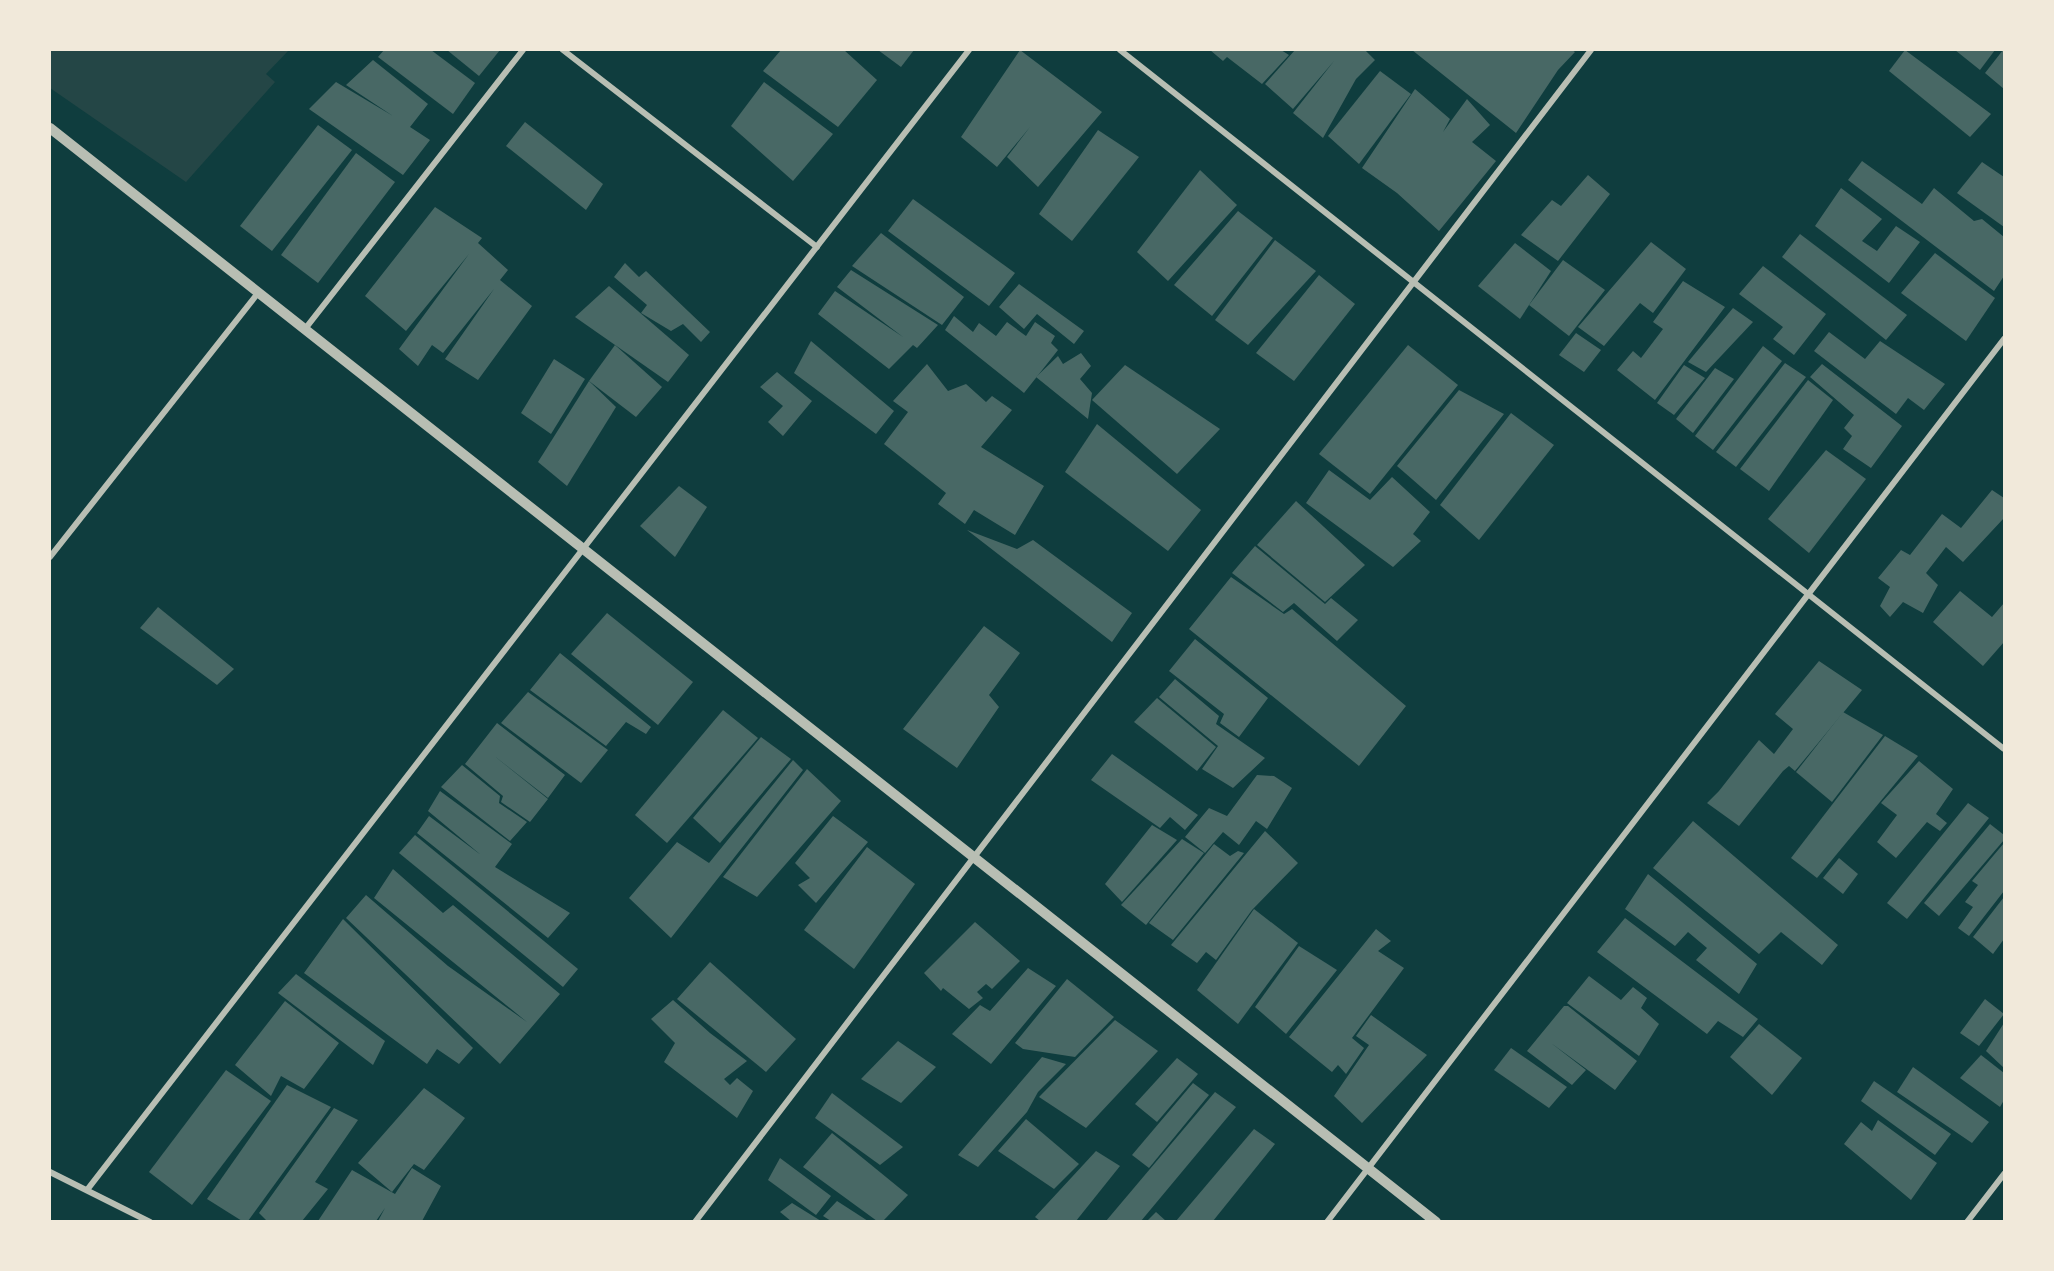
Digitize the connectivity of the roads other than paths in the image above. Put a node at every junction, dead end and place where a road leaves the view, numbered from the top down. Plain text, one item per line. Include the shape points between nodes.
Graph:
1 (523, 50) edge
2 (563, 50) edge
3 (969, 50) edge
4 (1120, 50) edge
5 (1591, 50) edge
6 (50, 128) edge
7 (817, 247) junction
8 (1413, 282) junction
9 (258, 293) junction
10 (305, 329) junction
11 (2004, 339) edge
12 (583, 549) junction
13 (50, 556) edge
14 (1809, 593) junction
15 (2004, 749) edge
16 (973, 857) junction
17 (1368, 1168) junction
18 (50, 1172) edge
19 (2004, 1174) edge
20 (87, 1190) junction
21 (150, 1221) edge
22 (695, 1221) edge
23 (1327, 1221) edge
24 (1436, 1221) edge
25 (1967, 1221) edge

1 - 10 street
2 - 7 street
3 - 7 street
4 - 8 street
5 - 8 street
6 - 9 street
7 - 12 street
8 - 14 street
8 - 16 street
9 - 10 street
9 - 13 street
10 - 12 street
11 - 14 street
12 - 16 street
12 - 20 street
14 - 15 street
14 - 17 street
16 - 17 street
16 - 22 street
17 - 23 street
17 - 24 street
18 - 20 street
19 - 25 street
20 - 21 street

